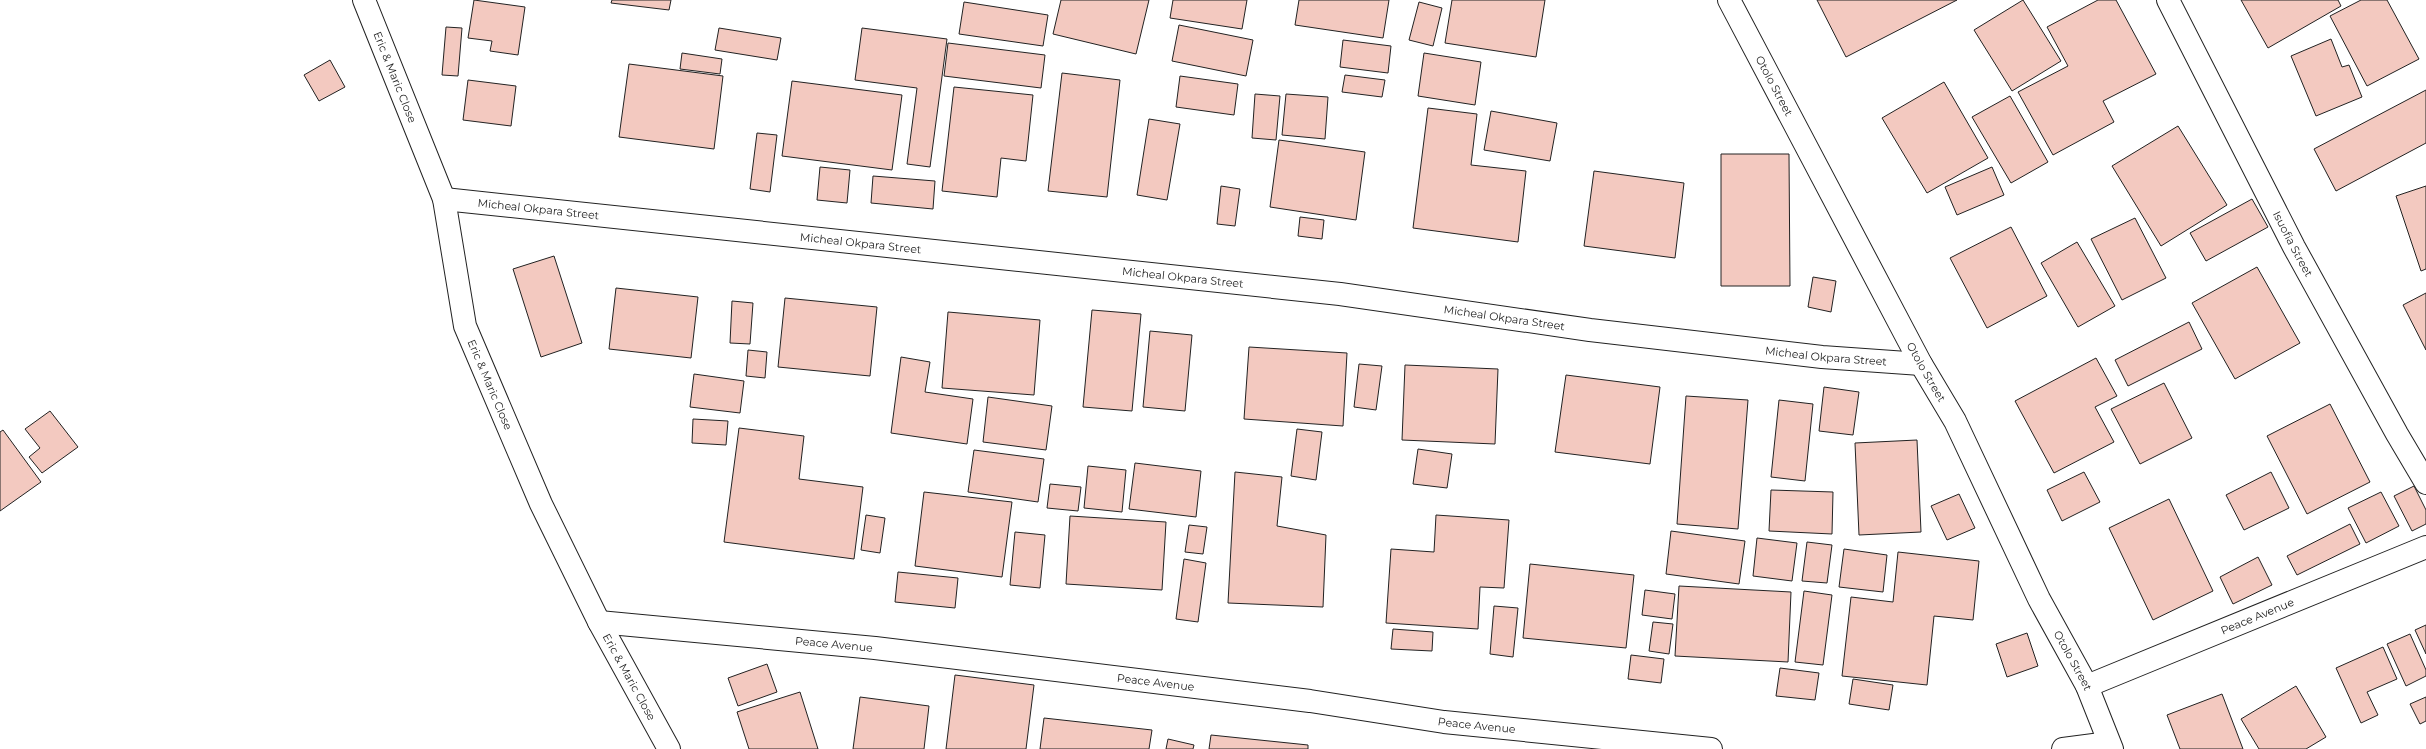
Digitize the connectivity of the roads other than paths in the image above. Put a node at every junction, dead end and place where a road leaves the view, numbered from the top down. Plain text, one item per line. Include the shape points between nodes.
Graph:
1 (364, 0) edge
2 (1729, 0) edge
3 (2168, 0) edge
4 (444, 199) junction
5 (1921, 364) junction
6 (2426, 483) edge
7 (2426, 547) edge
8 (599, 622) junction
9 (2087, 686) junction
10 (2111, 746) edge
11 (669, 749) edge
12 (1711, 749) edge
13 (2063, 749) edge

1 - 4 street, Eric & Maric Close
2 - 5 street, Otolo Street
3 - 6 street, Isuofia Street via 2294,247
4 - 5 street, Micheal Okpara Street via 1332,294 1590,330 1822,357
4 - 8 street, Eric & Maric Close via 465,326 541,504
5 - 9 street, Otolo Street via 1955,421 2039,599
7 - 9 street, Peace Avenue
8 - 11 street, Eric & Maric Close
8 - 12 street, Peace Avenue via 875,648 1310,701 1444,722
9 - 10 street, Otolo Street
10 - 13 street

